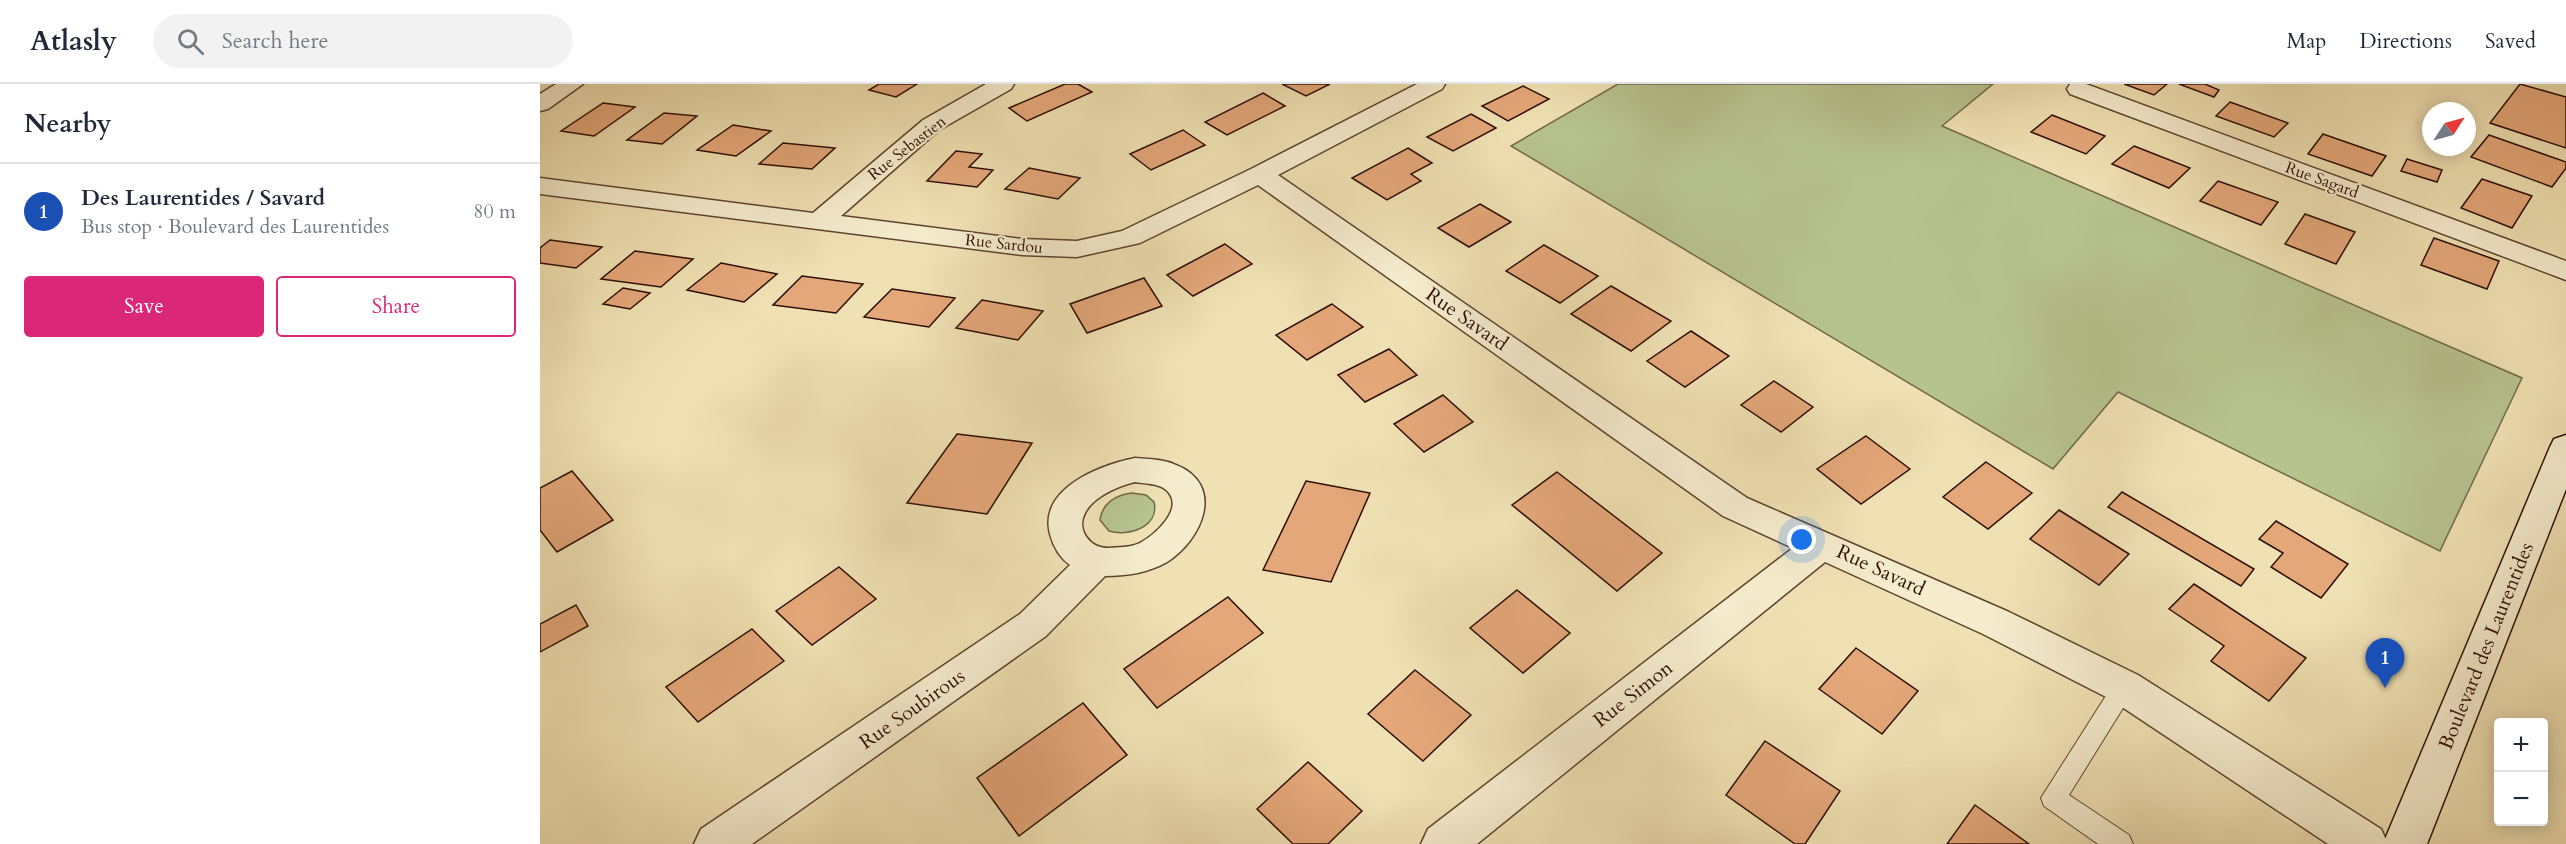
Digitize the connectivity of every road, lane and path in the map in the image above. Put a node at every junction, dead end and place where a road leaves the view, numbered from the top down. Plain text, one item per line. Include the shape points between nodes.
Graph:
1 (572, 84) edge
2 (1004, 84) edge
3 (1434, 84) edge
4 (2078, 89) dead end
5 (540, 104) edge
6 (1260, 174) junction
7 (540, 186) edge
8 (818, 222) junction
9 (2566, 271) edge
10 (2566, 447) edge
11 (1823, 544) junction
12 (1096, 561) dead end
13 (2124, 687) junction
14 (716, 844) edge
15 (1443, 844) edge
16 (2120, 844) edge
17 (2366, 844) edge
18 (2405, 844) edge

1 - 5 street
2 - 8 street, Rue Sebastien via 931,125
3 - 6 street, Rue Sardou
4 - 9 street, Rue Sagard
6 - 8 street, Rue Sardou via 1130,237 1077,249 1022,247
6 - 11 street, Rue Savard via 1735,507
7 - 8 street, Rue Sardou
10 - 18 street, Boulevard des Laurentides
11 - 13 street, Rue Savard
11 - 15 street, Rue Simon
12 - 14 street, Rue Soubirous via 1033,625
13 - 16 lane via 2053,798
13 - 17 street, Rue Savard

